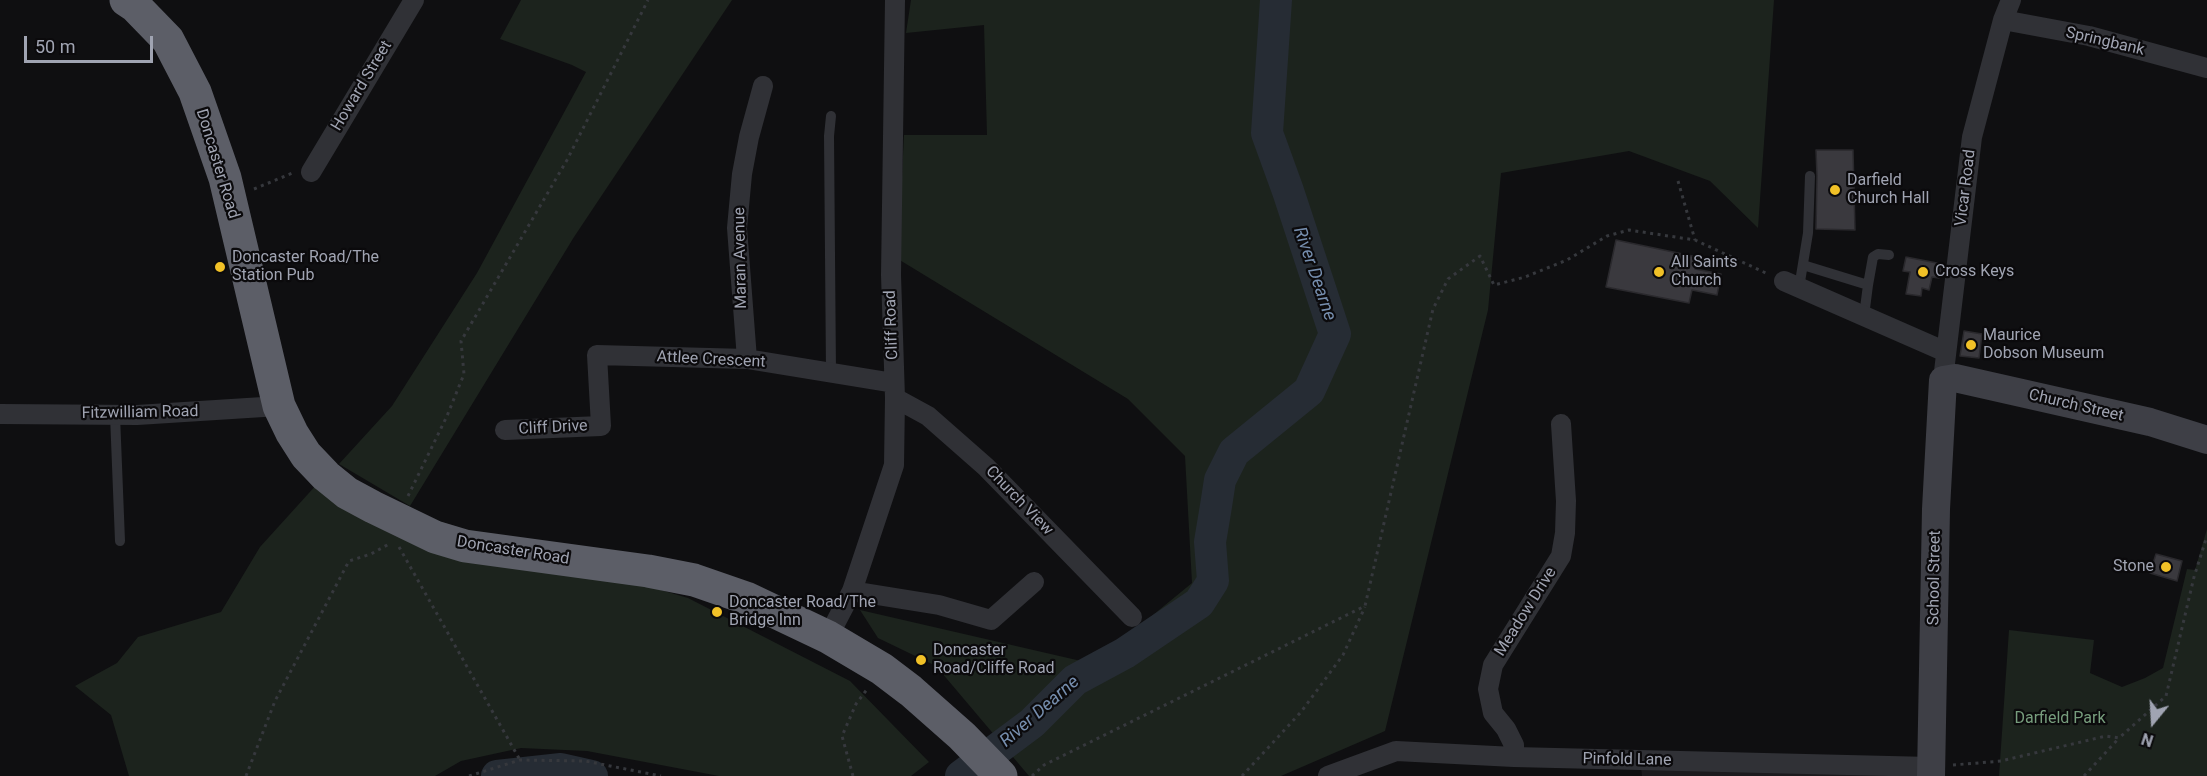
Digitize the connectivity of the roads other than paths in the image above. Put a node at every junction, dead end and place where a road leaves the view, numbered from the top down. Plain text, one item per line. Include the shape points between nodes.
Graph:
1 (414, 0) edge
2 (895, 0) edge
3 (2011, 0) edge
4 (133, 2) edge
5 (2003, 20) junction
6 (2207, 68) edge
7 (763, 86) dead end
8 (831, 116) dead end
9 (314, 168) road end
10 (1810, 176) dead end
11 (1889, 255) dead end
12 (1803, 265) junction
13 (1791, 285) joint
14 (1868, 285) junction
15 (1864, 316) junction
16 (1946, 352) junction
17 (747, 359) junction
18 (831, 373) junction
19 (1943, 380) junction
20 (895, 391) junction
21 (279, 406) junction
22 (0, 414) edge
23 (115, 415) junction
24 (1561, 424) dead end
25 (601, 426) joint
26 (506, 430) dead end
27 (2207, 440) edge
28 (120, 541) dead end
29 (1034, 582) dead end
30 (852, 591) junction
31 (1132, 617) dead end
32 (828, 637) junction
33 (1514, 757) junction
34 (1931, 771) edge
35 (1001, 776) edge
36 (1328, 776) edge

1 - 9 street, Howard Street
2 - 20 street, Cliff Road via 891,274
3 - 5 street, Vicar Road
4 - 21 highway, Doncaster Road via 168,40 195,92 230,199
5 - 6 street, Springbank via 2089,36
5 - 16 street, Vicar Road via 1972,137
7 - 17 street, Maran Avenue via 744,165 737,228
8 - 18 lane
10 - 12 lane
11 - 14 lane via 1873,257
12 - 13 lane
12 - 14 lane
13 - 15 street
14 - 15 lane
15 - 16 street
16 - 19 street, Vicar Road
17 - 18 street, Attlee Crescent
17 - 25 street, Attlee Crescent via 597,355
18 - 20 street, Attlee Crescent
19 - 27 street, Church Street via 1955,378 2115,414
19 - 34 street, School Street via 1936,509
20 - 30 street, Cliff Road via 894,465
20 - 31 street, Church View via 986,467
21 - 23 street, Fitzwilliam Road
21 - 32 highway, Doncaster Road via 306,455 326,476 347,493 435,537 465,546 694,580 746,598
22 - 23 street, Fitzwilliam Road
23 - 28 lane
24 - 33 street, Meadow Drive via 1566,501 1561,556 1493,665 1488,689 1493,713 1514,745
25 - 26 street, Cliff Drive
29 - 30 street via 991,620 939,605
30 - 32 street, Cliff Road
32 - 35 highway, Doncaster Road via 911,691
33 - 34 street, Pinfold Lane
33 - 36 street, Pinfold Lane via 1396,751

